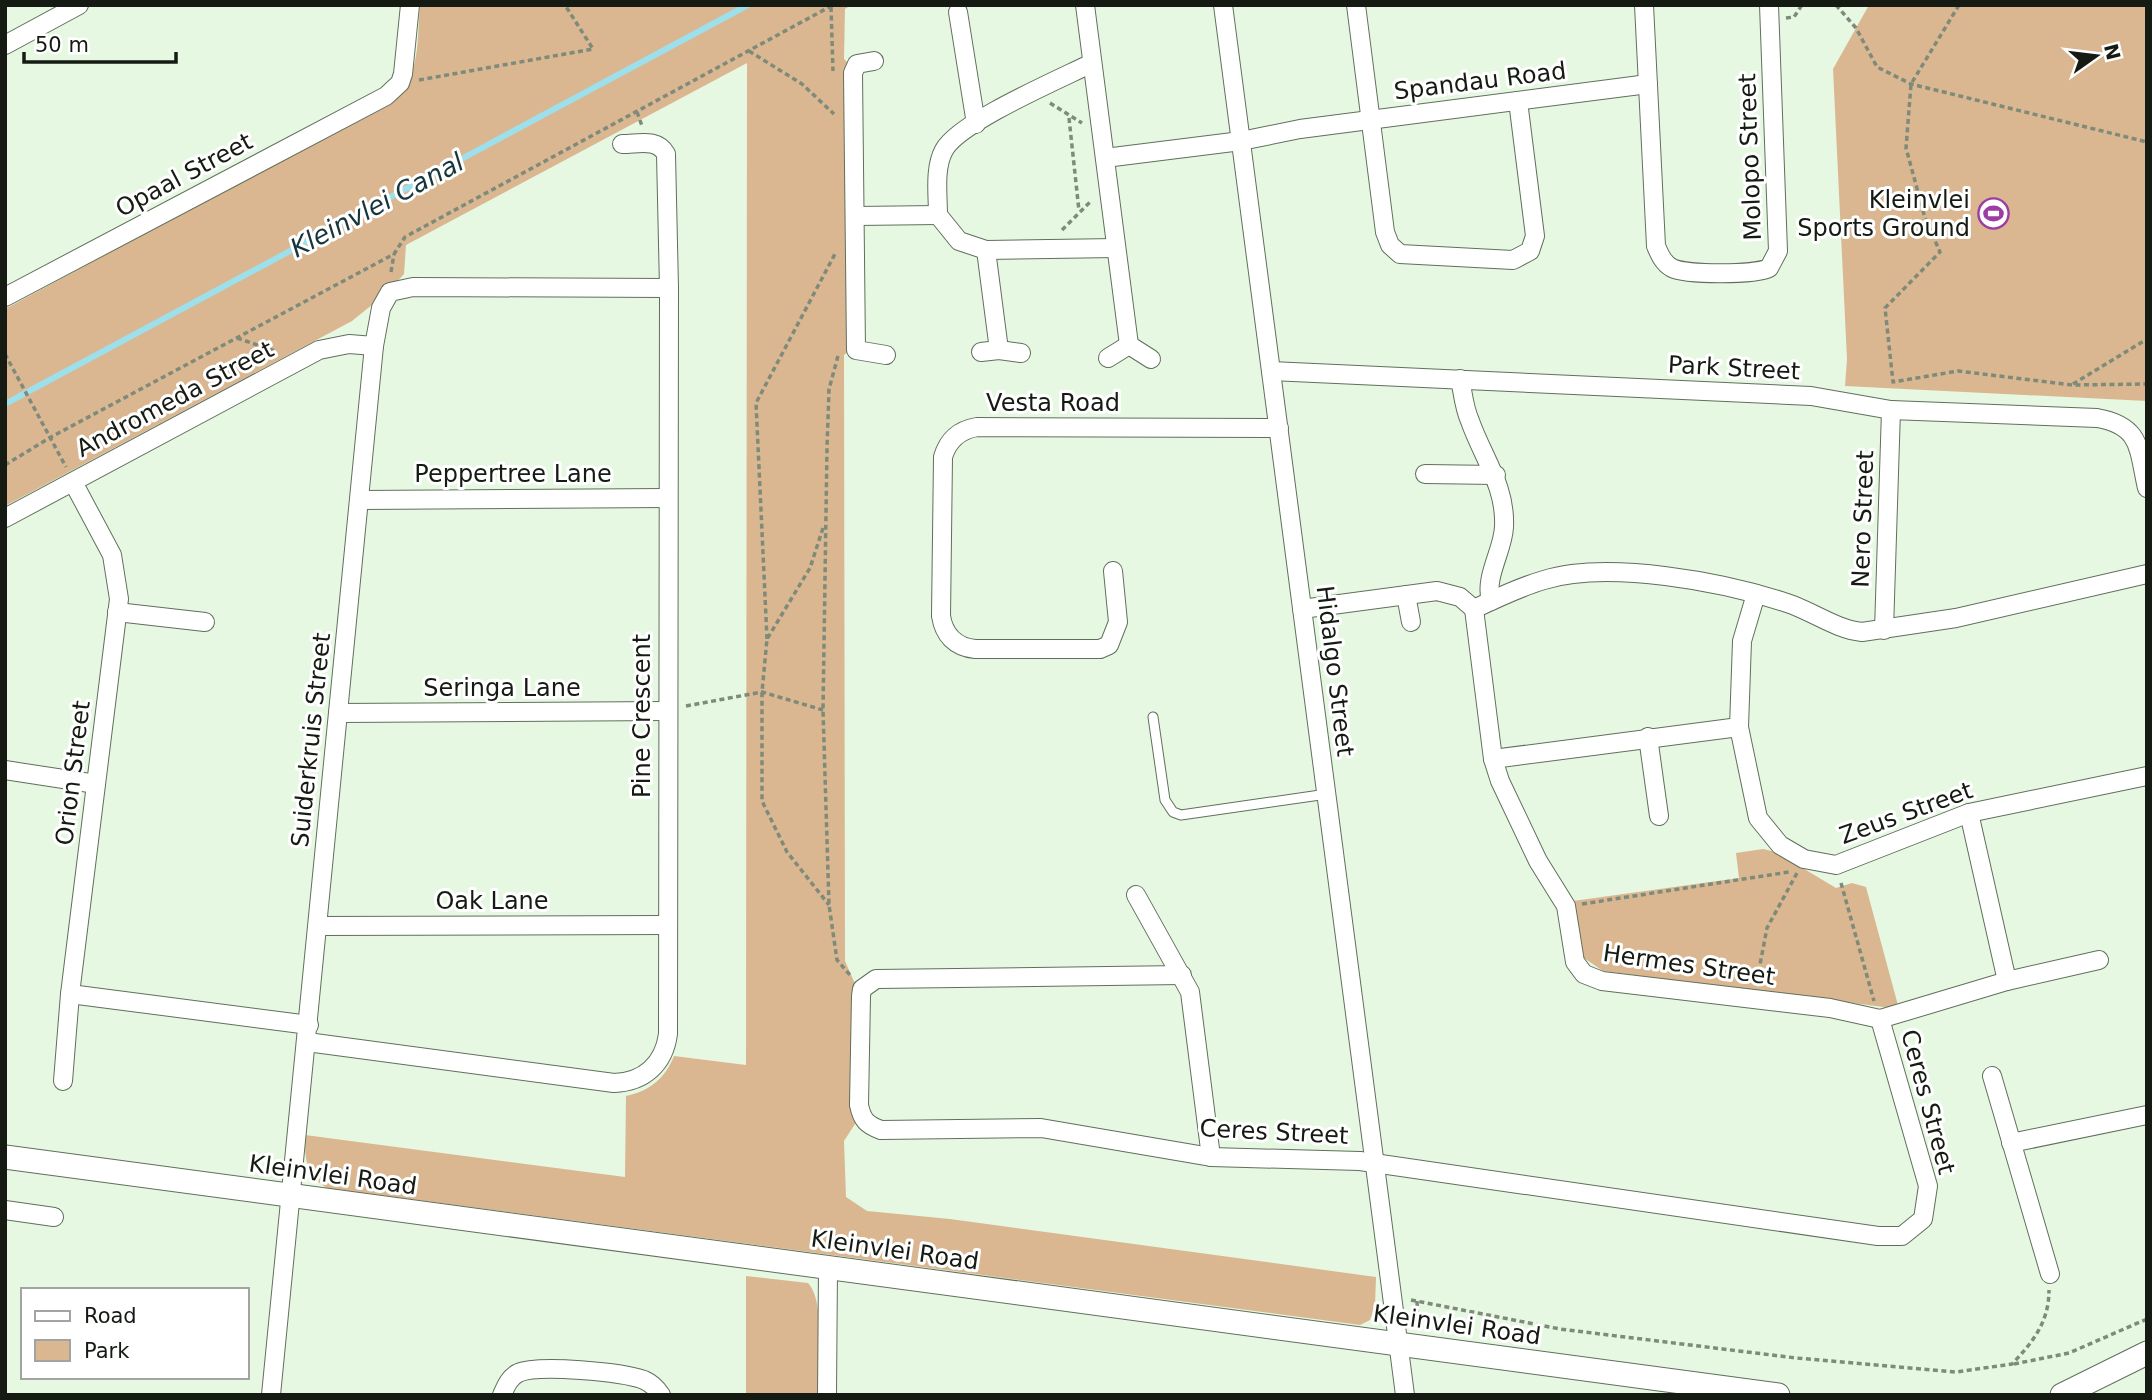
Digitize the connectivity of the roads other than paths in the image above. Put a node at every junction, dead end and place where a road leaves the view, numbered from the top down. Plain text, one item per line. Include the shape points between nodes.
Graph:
1 (79, 5) edge
2 (410, 5) edge
3 (1084, 5) edge
4 (1223, 5) edge
5 (1356, 5) edge
6 (1644, 5) edge
7 (1769, 5) edge
8 (958, 12) dead end
9 (5, 45) edge
10 (874, 61) dead end
11 (1092, 63) junction
12 (1648, 84) junction
13 (1518, 101) junction
14 (1371, 120) junction
15 (976, 124) junction
16 (1241, 141) junction
17 (622, 144) dead end
18 (1105, 158) junction
19 (938, 215) junction
20 (856, 216) junction
21 (1116, 248) junction
22 (986, 250) junction
23 (669, 288) junction
24 (6, 294) edge
25 (1129, 345) junction
26 (374, 346) junction
27 (999, 349) junction
28 (981, 352) dead end
29 (1021, 353) dead end
30 (886, 355) dead end
31 (1108, 358) dead end
32 (1151, 359) dead end
33 (1271, 371) junction
34 (1460, 379) junction
35 (1891, 410) junction
36 (1279, 428) junction
37 (1425, 474) dead end
38 (1496, 475) junction
39 (73, 482) junction
40 (2147, 488) edge
41 (667, 498) junction
42 (360, 500) junction
43 (5, 518) edge
44 (1113, 571) dead end
45 (2147, 574) edge
46 (1756, 594) junction
47 (1406, 595) junction
48 (1491, 601) junction
49 (1302, 609) junction
50 (1474, 609) junction
51 (117, 612) junction
52 (205, 622) dead end
53 (1411, 622) dead end
54 (1884, 630) junction
55 (667, 711) junction
56 (338, 713) junction
57 (1153, 717) dead end
58 (1739, 727) junction
59 (1648, 737) junction
60 (1493, 760) junction
61 (5, 770) edge
62 (2147, 776) edge
63 (96, 784) junction
64 (1326, 794) junction
65 (1969, 813) junction
66 (1659, 816) dead end
67 (1136, 895) dead end
68 (666, 925) junction
69 (318, 926) junction
70 (2099, 960) dead end
71 (1182, 975) junction
72 (2007, 981) junction
73 (70, 994) junction
74 (1880, 1019) junction
75 (308, 1033) junction
76 (1992, 1076) dead end
77 (63, 1081) dead end
78 (2146, 1119) edge
79 (2011, 1143) junction
80 (5, 1157) edge
81 (1211, 1157) junction
82 (1375, 1165) junction
83 (291, 1196) junction
84 (5, 1210) edge
85 (54, 1217) dead end
86 (828, 1268) junction
87 (2050, 1274) road end
88 (1398, 1343) junction
89 (2147, 1353) edge
90 (271, 1395) edge
91 (502, 1395) edge
92 (661, 1395) edge
93 (827, 1395) edge
94 (1405, 1395) edge
95 (1778, 1395) edge
96 (2062, 1395) edge

1 - 9 street
2 - 24 street, Opaal Street via 400,83 386,96
3 - 11 street
4 - 16 street, Hidalgo Street
5 - 14 street
6 - 12 street
7 - 12 street, Molopo Street via 1778,251 1769,268 1751,273 1675,270 1660,257
8 - 15 street
10 - 20 street via 857,64 853,74
11 - 15 street
11 - 18 street
12 - 13 street, Spandau Road
13 - 14 street, Spandau Road
13 - 14 street via 1535,236 1530,251 1513,260 1407,256 1395,250 1385,232
14 - 16 street, Spandau Road
15 - 19 street via 942,153
16 - 18 street, Spandau Road
16 - 33 street, Hidalgo Street
17 - 23 street, Pine Crescent via 655,143 666,154
18 - 21 street
19 - 20 street
19 - 22 street via 959,241
20 - 30 street via 856,350
21 - 22 street
21 - 25 street
22 - 27 street
23 - 26 street, Suiderkruis Street via 413,287 390,292 381,308
23 - 41 street, Pine Crescent
25 - 31 street
25 - 32 street
26 - 39 street, Andromeda Street via 349,344 319,350
26 - 42 street, Suiderkruis Street
27 - 28 street
27 - 29 street
33 - 34 street, Park Street
33 - 36 street, Hidalgo Street
34 - 35 street, Park Street via 1811,396
34 - 38 street via 1470,422
35 - 40 street, Park Street via 2097,418 2119,423 2134,437
35 - 54 street, Nero Street
36 - 44 street, Vesta Road via 977,427 956,435 943,457 941,616 951,639 975,649 1100,649 1109,645 1118,622
36 - 49 street, Hidalgo Street
37 - 38 street
38 - 48 street via 1504,526 1489,587
39 - 43 street, Andromeda Street
39 - 51 street, Orion Street via 112,555 118,579
41 - 42 street, Peppertree Lane
41 - 55 street, Pine Crescent
42 - 56 street, Suiderkruis Street
45 - 54 street
46 - 48 street via 1709,581 1601,572 1545,579
46 - 54 street via 1847,630
46 - 58 street, Zeus Street via 1742,641
47 - 49 street
47 - 50 street via 1446,592
47 - 53 street
48 - 50 street
49 - 64 street, Hidalgo Street
50 - 60 street, Hermes Street
51 - 52 street
51 - 63 street, Orion Street
55 - 56 street, Seringa Lane
55 - 68 street, Pine Crescent
56 - 69 street, Suiderkruis Street
57 - 64 lane via 1165,800 1173,812
58 - 59 street
58 - 65 street, Zeus Street via 1755,808 1764,830 1804,859 1836,865
59 - 60 street
59 - 66 street
60 - 74 street, Hermes Street via 1538,861 1566,906 1575,962 1584,974 1602,981 1830,1008
61 - 63 street
62 - 65 street, Zeus Street
63 - 73 street, Orion Street
64 - 82 street, Hidalgo Street
65 - 72 street
67 - 71 street
68 - 69 street, Oak Lane
68 - 75 street, Pine Crescent via 666,1043 652,1069 634,1080 614,1083
69 - 75 street, Suiderkruis Street
70 - 72 street
71 - 81 street via 1192,1002
71 - 81 street, Ceres Street via 876,979 862,989 859,1105 866,1123 887,1130 1041,1128
72 - 74 street
73 - 75 street, Pine Crescent
73 - 77 street, Orion Street
74 - 82 street, Ceres Street via 1928,1186 1923,1219 1902,1237
75 - 83 street, Suiderkruis Street
76 - 79 street
78 - 79 street
79 - 87 street
80 - 83 street, Kleinvlei Road
81 - 82 street, Ceres Street
82 - 88 street, Hidalgo Street
83 - 86 street, Kleinvlei Road
83 - 90 street, Suiderkruis Street
84 - 85 street
86 - 88 street, Kleinvlei Road
86 - 93 street
88 - 94 street, Hidalgo Street
88 - 95 street, Kleinvlei Road
89 - 96 street
91 - 92 street via 516,1374 554,1367 644,1380

